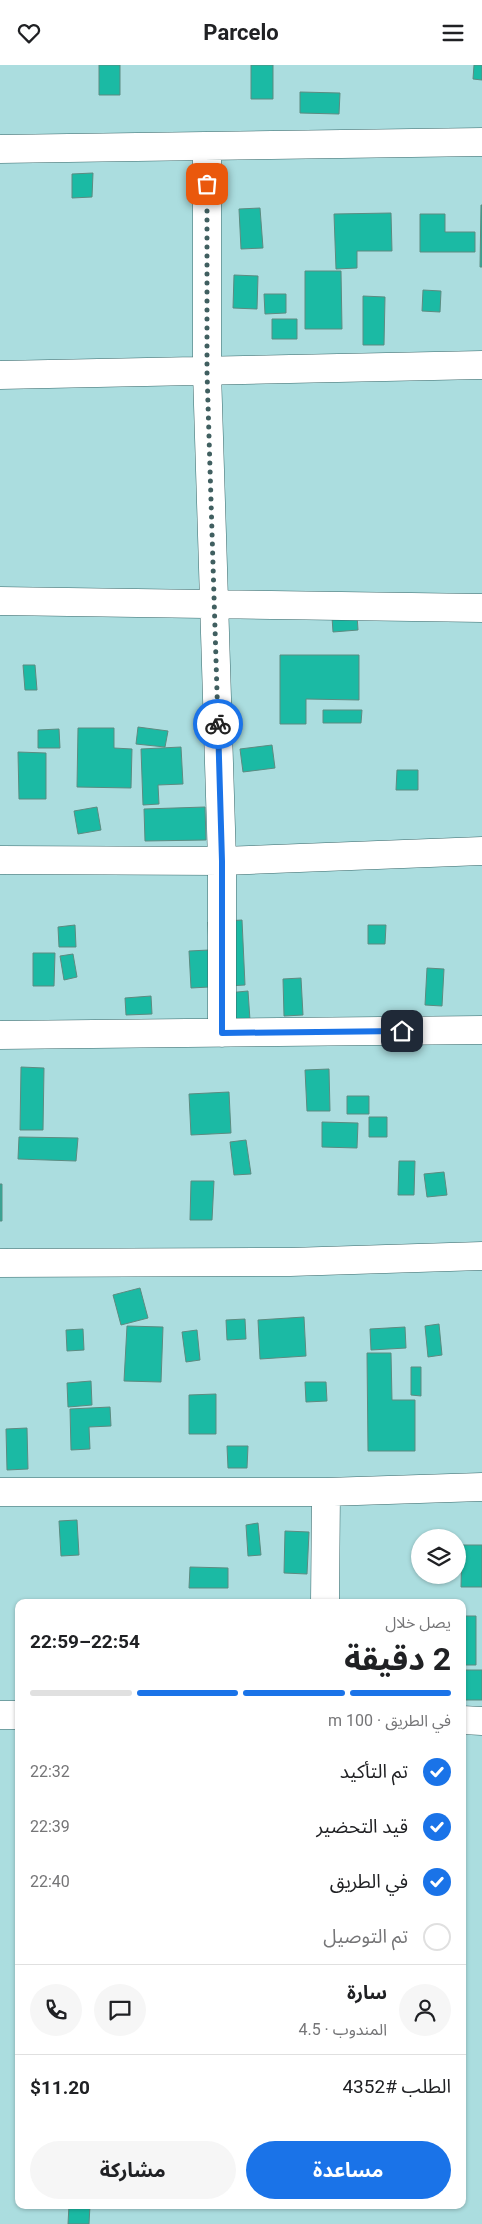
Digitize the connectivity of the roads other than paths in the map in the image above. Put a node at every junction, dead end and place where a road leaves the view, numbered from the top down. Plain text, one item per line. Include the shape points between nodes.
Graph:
1 (482, 142) edge
2 (207, 146) junction
3 (0, 149) edge
4 (482, 365) edge
5 (207, 372) junction
6 (0, 375) edge
7 (0, 601) edge
8 (214, 603) junction
9 (482, 608) edge
10 (482, 851) edge
11 (0, 860) edge
12 (222, 861) junction
13 (482, 1030) edge
14 (222, 1033) junction
15 (0, 1035) edge
16 (482, 1256) edge
17 (0, 1263) edge
18 (482, 1487) edge
19 (0, 1492) edge
20 (326, 1492) junction
21 (325, 1599) edge
22 (0, 1715) edge
23 (15, 1715) edge
24 (466, 1720) edge
25 (482, 1721) edge

1 - 2 street
2 - 3 street
2 - 5 street
4 - 5 street
5 - 6 street
5 - 8 street
7 - 8 street
8 - 9 street
8 - 12 street
10 - 12 street
11 - 12 street
12 - 14 street
13 - 14 street
14 - 15 street
16 - 17 street via 290,1262
18 - 20 street
19 - 20 street
20 - 21 street
22 - 23 street
24 - 25 street

